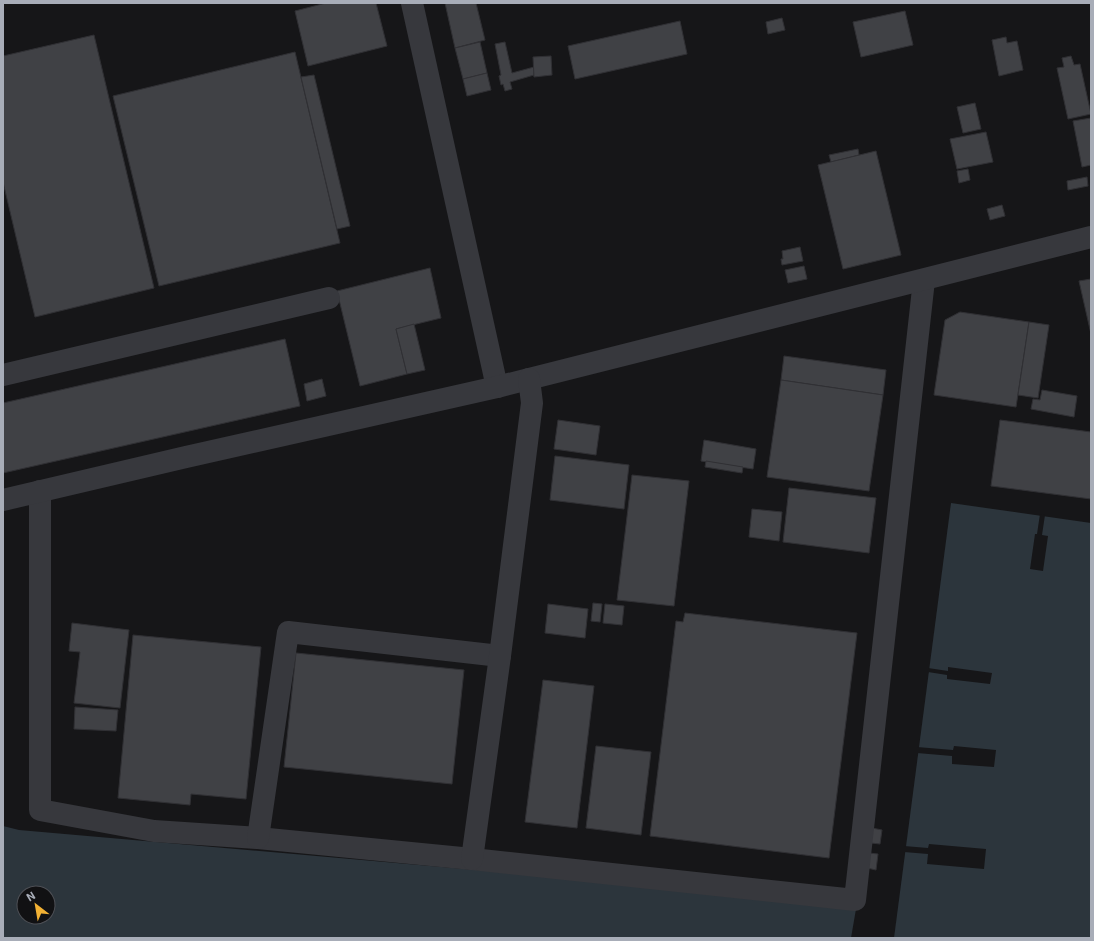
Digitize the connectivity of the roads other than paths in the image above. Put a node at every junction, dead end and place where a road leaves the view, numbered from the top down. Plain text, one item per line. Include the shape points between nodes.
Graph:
1 (412, 3) edge
2 (1091, 237) edge
3 (924, 280) junction
4 (329, 298) dead end
5 (3, 375) edge
6 (529, 379) junction
7 (497, 387) junction
8 (40, 491) junction
9 (3, 500) edge
10 (500, 656) junction
11 (258, 838) junction
12 (472, 859) junction

1 - 7 street
2 - 3 street
3 - 6 street
3 - 12 street via 855,900
4 - 5 street
6 - 7 street
6 - 10 street via 532,403
7 - 8 street
8 - 9 street
8 - 11 street via 40,810 154,831
10 - 11 street via 288,632
10 - 12 street
11 - 12 street

